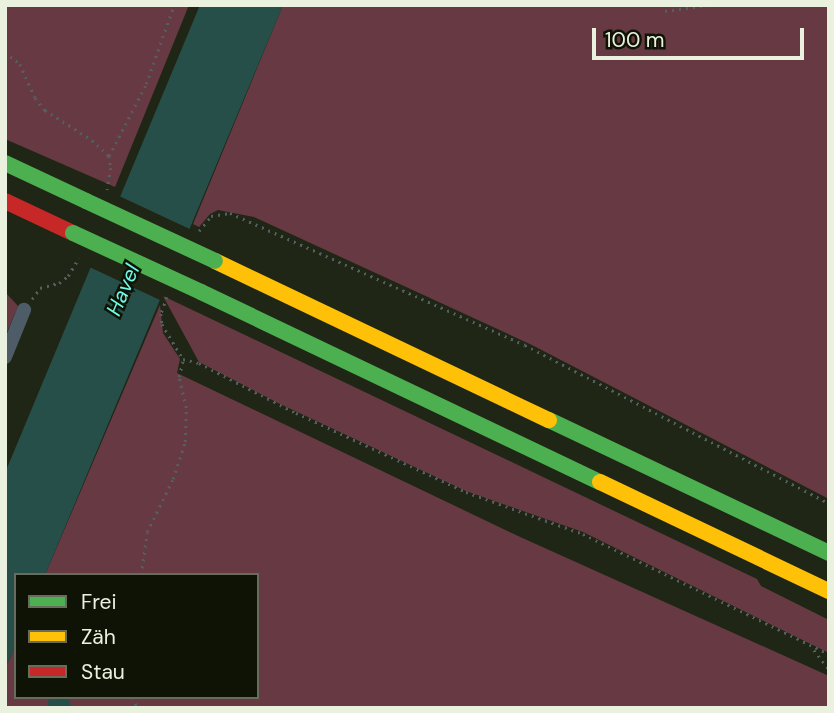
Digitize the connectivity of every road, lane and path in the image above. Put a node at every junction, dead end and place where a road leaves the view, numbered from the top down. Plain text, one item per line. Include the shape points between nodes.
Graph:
1 (174, 5) edge
2 (709, 5) edge
3 (665, 11) dead end
4 (5, 52) edge
5 (5, 163) edge
6 (5, 201) edge
7 (198, 233) dead end
8 (169, 293) dead end
9 (24, 310) dead end
10 (5, 357) edge
11 (183, 359) junction
12 (829, 503) edge
13 (829, 553) edge
14 (141, 573) edge
15 (829, 592) edge
16 (813, 648) junction
17 (829, 654) edge
18 (829, 670) edge

1 - 4 path via 146,84 109,156 46,110 35,98 20,64
2 - 3 path
5 - 13 highway, bridge
6 - 15 highway, bridge
7 - 12 path via 211,216 230,213 525,345
8 - 11 path via 162,324
9 - 10 street
11 - 14 path via 179,377 186,401 185,442 173,480 147,532
11 - 16 path via 466,492 583,534
16 - 17 path
16 - 18 path

